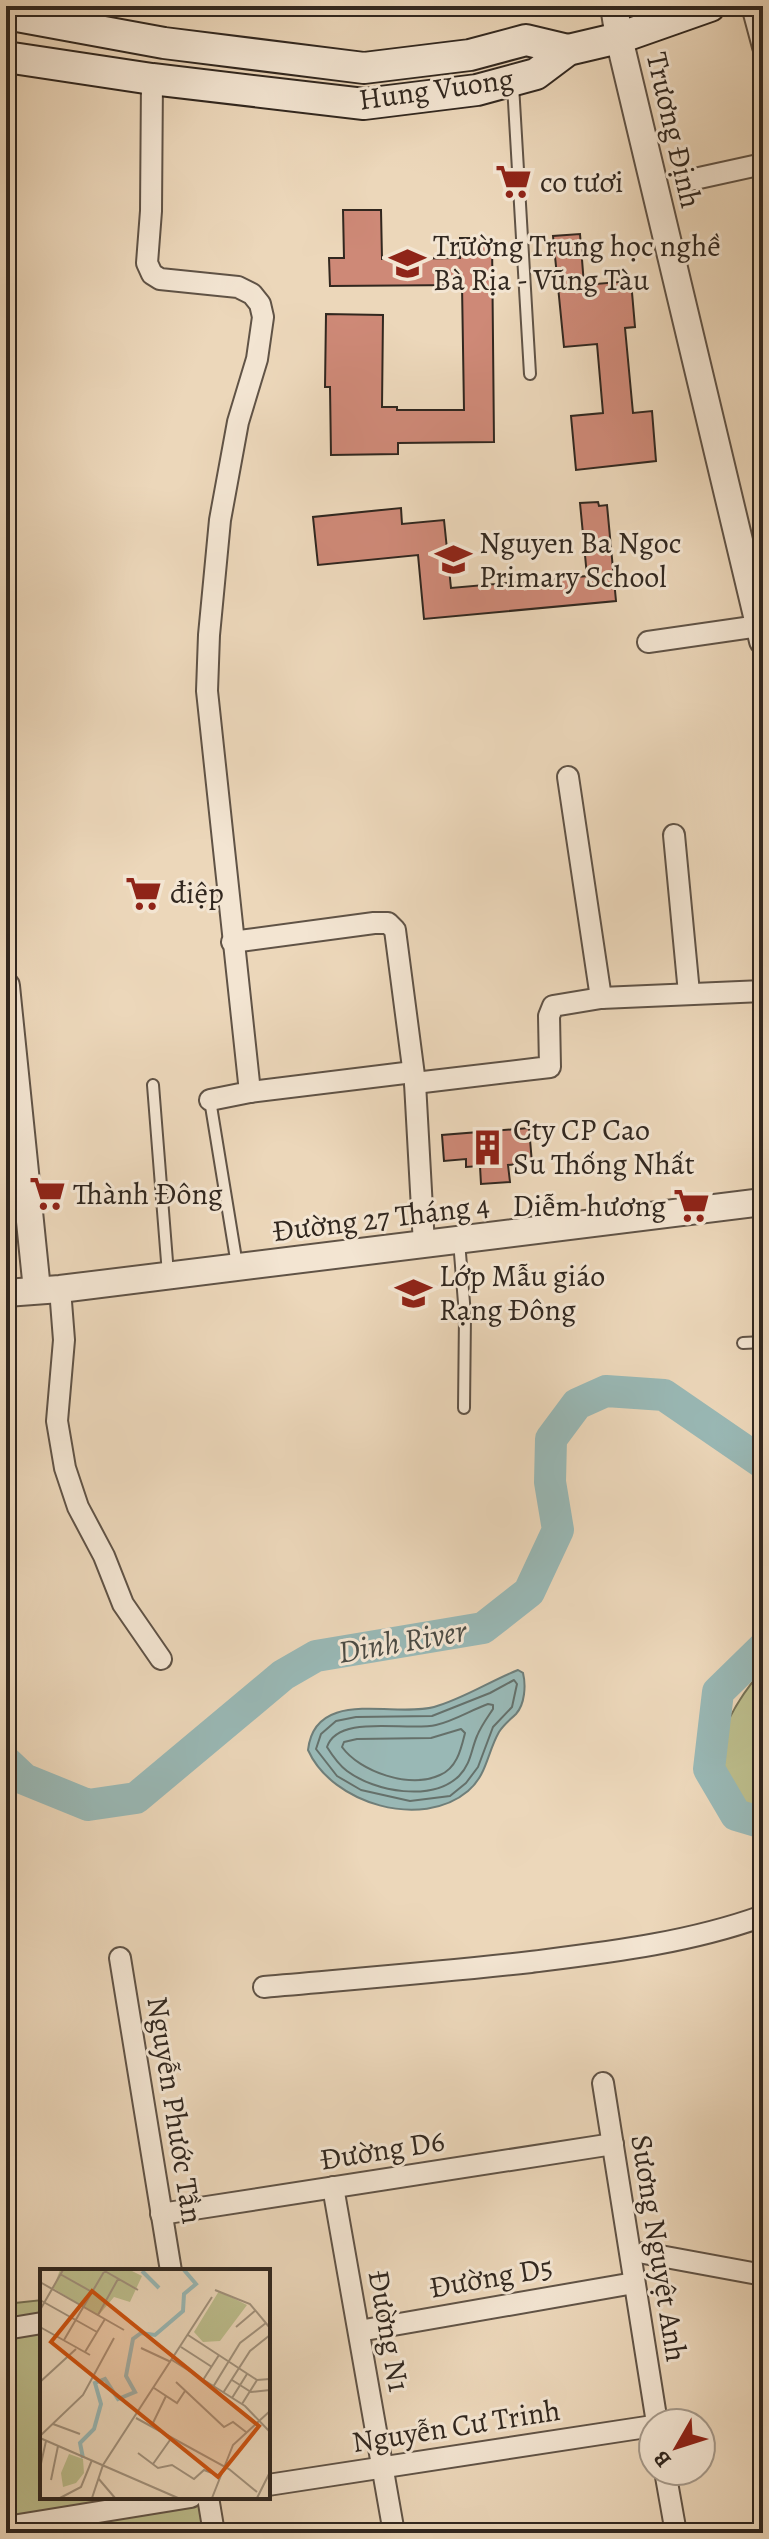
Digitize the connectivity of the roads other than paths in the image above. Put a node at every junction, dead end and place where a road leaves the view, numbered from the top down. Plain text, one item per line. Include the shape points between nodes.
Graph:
1 (614, 6) edge
2 (710, 6) edge
3 (752, 6) edge
4 (6, 14) edge
5 (619, 38) junction
6 (763, 47) edge
7 (568, 50) junction
8 (6, 57) edge
9 (152, 79) junction
10 (512, 80) junction
11 (763, 164) edge
12 (690, 180) dead end
13 (530, 374) dead end
14 (761, 634) edge
15 (648, 642) dead end
16 (568, 777) dead end
17 (674, 835) dead end
18 (232, 942) junction
19 (6, 986) edge
20 (763, 991) edge
21 (689, 993) junction
22 (601, 998) junction
23 (10, 1066) edge
24 (414, 1078) junction
25 (153, 1085) dead end
26 (250, 1092) junction
27 (210, 1100) joint
28 (763, 1202) edge
29 (459, 1241) junction
30 (424, 1245) junction
31 (237, 1267) junction
32 (168, 1274) junction
33 (48, 1290) junction
34 (6, 1293) edge
35 (763, 1342) edge
36 (743, 1343) dead end
37 (464, 1408) dead end
38 (161, 1659) dead end
39 (763, 1916) edge
40 (120, 1958) dead end
41 (264, 1987) dead end
42 (603, 2083) dead end
43 (613, 2144) junction
44 (333, 2187) junction
45 (161, 2214) junction
46 (644, 2253) dead end
47 (171, 2269) edge
48 (763, 2275) edge
49 (634, 2283) junction
50 (40, 2323) edge
51 (6, 2329) edge
52 (359, 2331) junction
53 (652, 2407) edge
54 (637, 2428) edge
55 (383, 2468) junction
56 (270, 2485) edge
57 (668, 2487) edge
58 (180, 2499) edge
59 (208, 2499) edge
60 (9, 2529) edge
61 (214, 2533) edge
62 (394, 2533) edge
63 (676, 2533) edge

1 - 5 street, Trương Định
2 - 5 main road, Hung Vuong
3 - 6 street
4 - 7 main road via 164,43 364,68 470,55 526,40
5 - 7 main road, Hung Vuong
5 - 14 street, Trương Định
7 - 10 main road, Hung Vuong via 536,74
8 - 9 main road, Hung Vuong
9 - 10 main road, Hung Vuong via 364,104 477,90
9 - 18 street via 147,263 152,274 238,287 252,294 263,317 220,520 209,635 209,721
10 - 13 lane
11 - 12 street
14 - 15 street
16 - 22 street
17 - 21 street
18 - 24 street via 388,923 398,940
18 - 26 street
19 - 23 street
20 - 21 street
21 - 22 street
22 - 24 street via 553,1006 550,1067
23 - 33 street
24 - 26 street
24 - 30 street
25 - 32 lane
26 - 27 street
27 - 31 lane
28 - 29 street, Đường 27 Tháng 4
29 - 30 street, Đường 27 Tháng 4
29 - 37 lane
30 - 31 street, Đường 27 Tháng 4
31 - 32 street, Đường 27 Tháng 4
32 - 33 street, Đường 27 Tháng 4
33 - 34 street, Đường 27 Tháng 4
33 - 38 street via 64,1340 57,1421 65,1468 123,1604
35 - 36 lane
39 - 41 street via 666,1944
40 - 45 street, Nguyễn Phước Tần
42 - 43 street, Sương Nguyệt Anh
43 - 44 street, Đường D6
43 - 49 street, Sương Nguyệt Anh
44 - 45 street, Đường D6
44 - 52 street, Đường N1
45 - 47 street, Nguyễn Phước Tần
46 - 48 street
49 - 52 street, Đường D5
49 - 53 street, Sương Nguyệt Anh
50 - 51 street
52 - 55 street, Đường N1
54 - 55 street, Nguyễn Cư Trinh
55 - 56 street, Nguyễn Cư Trinh
55 - 62 street, Đường N1
57 - 63 street
58 - 60 street
59 - 61 street

